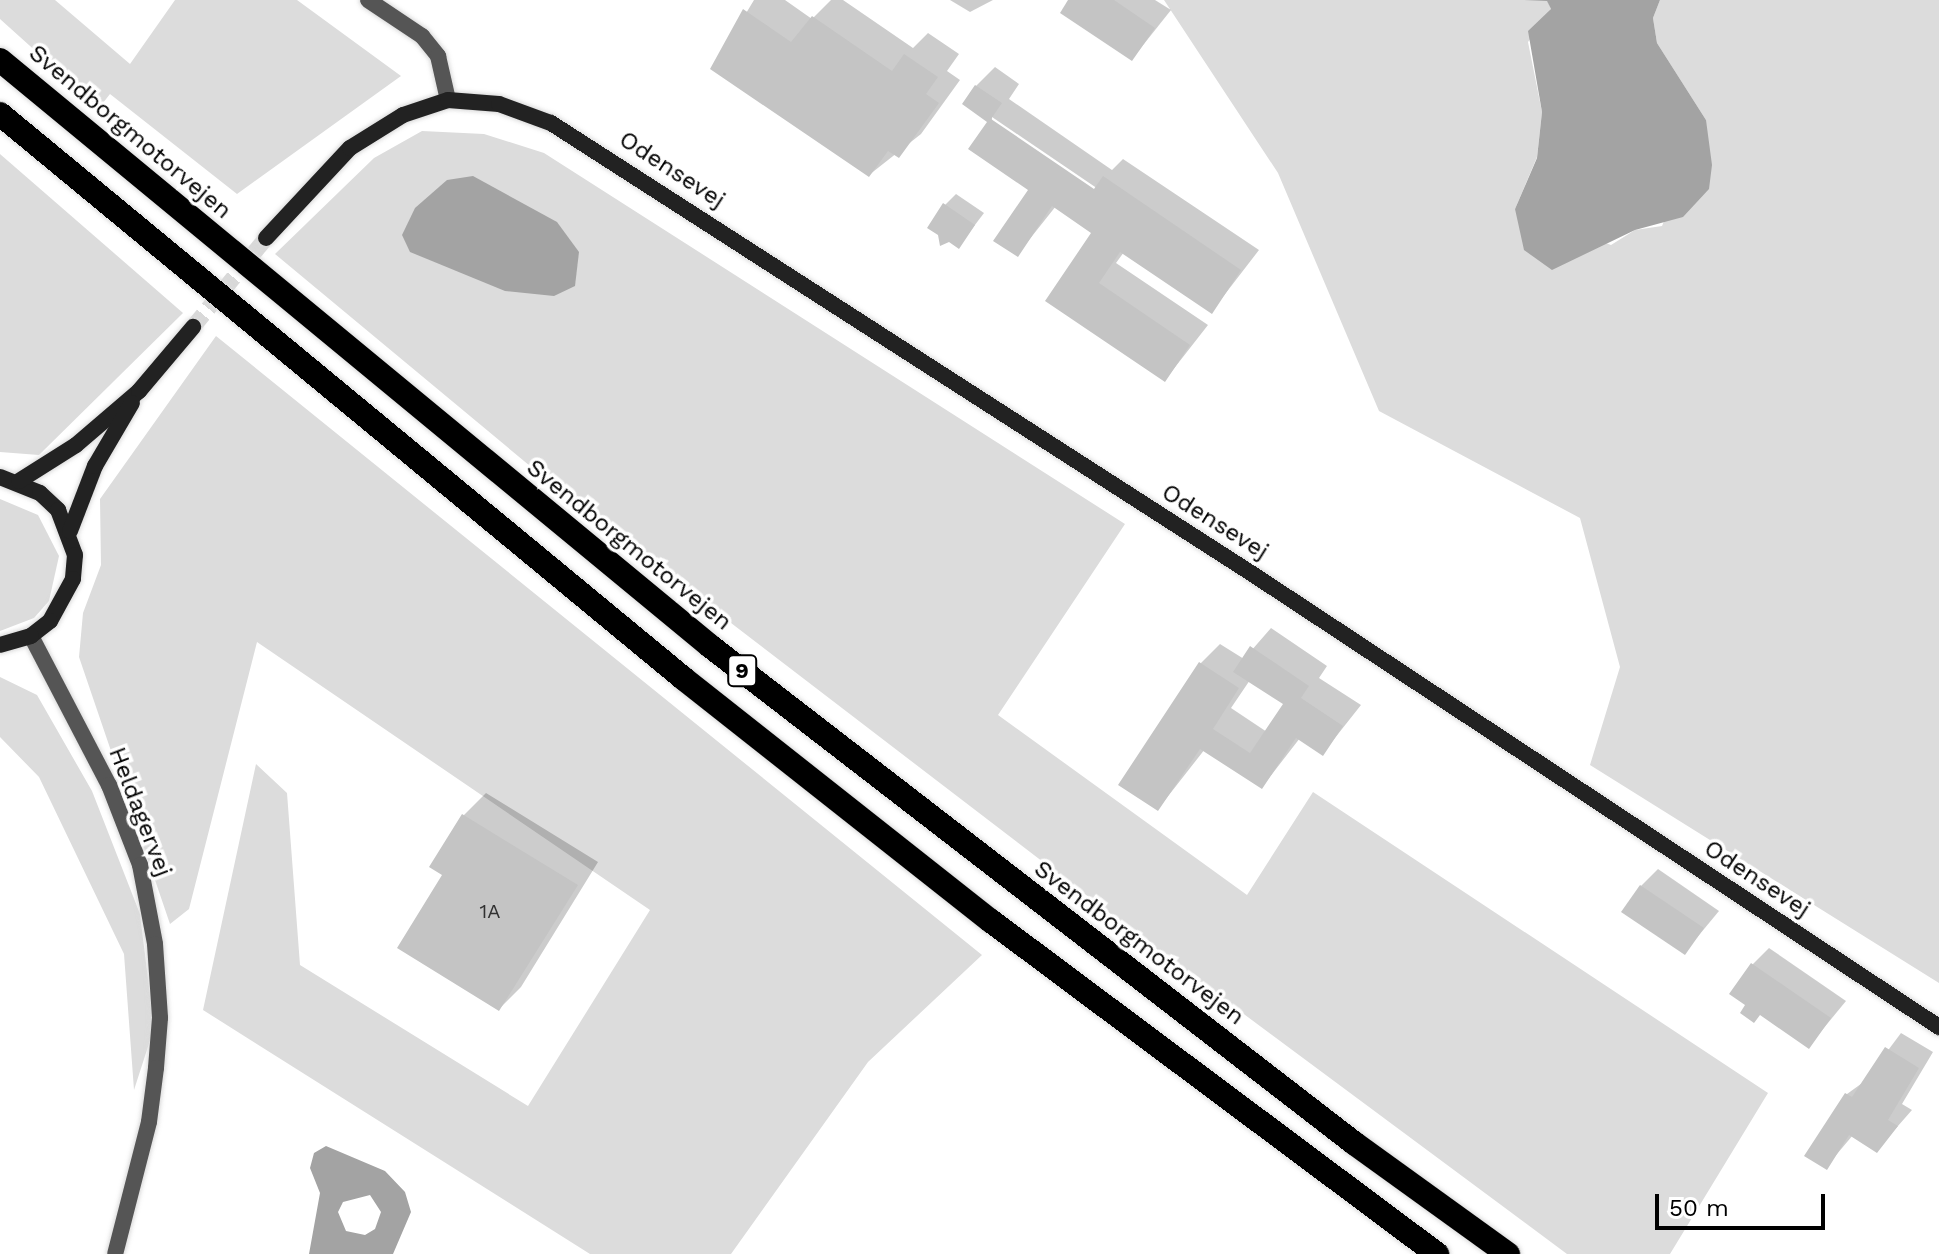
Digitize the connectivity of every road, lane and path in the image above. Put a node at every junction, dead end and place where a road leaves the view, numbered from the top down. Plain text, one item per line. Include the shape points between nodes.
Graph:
1 (368, 0) edge
2 (0, 60) edge
3 (448, 100) junction
4 (0, 114) edge
5 (266, 238) tunnel mouth
6 (193, 327) tunnel mouth
7 (139, 391) junction
8 (0, 477) edge
9 (19, 481) junction
10 (70, 531) junction
11 (31, 636) junction
12 (0, 645) edge
13 (1939, 1027) edge
14 (115, 1254) edge
15 (1437, 1254) edge
16 (1508, 1254) edge

1 - 3 street via 422,36 438,56
2 - 16 highway, Svendborgmotorvejen / 9 via 710,646 1354,1143
3 - 5 main road, Odensevej via 403,115 350,148
3 - 13 main road, Odensevej via 499,104 589,144
4 - 15 highway, 9 via 695,688 991,921
6 - 7 main road
7 - 9 main road via 76,445
7 - 10 main road via 95,466
8 - 9 main road
9 - 10 main road via 40,493
10 - 11 main road via 73,579 58,611
11 - 12 main road
11 - 14 street, Heldagervej via 109,785 140,865 155,944 156,1068 149,1122

